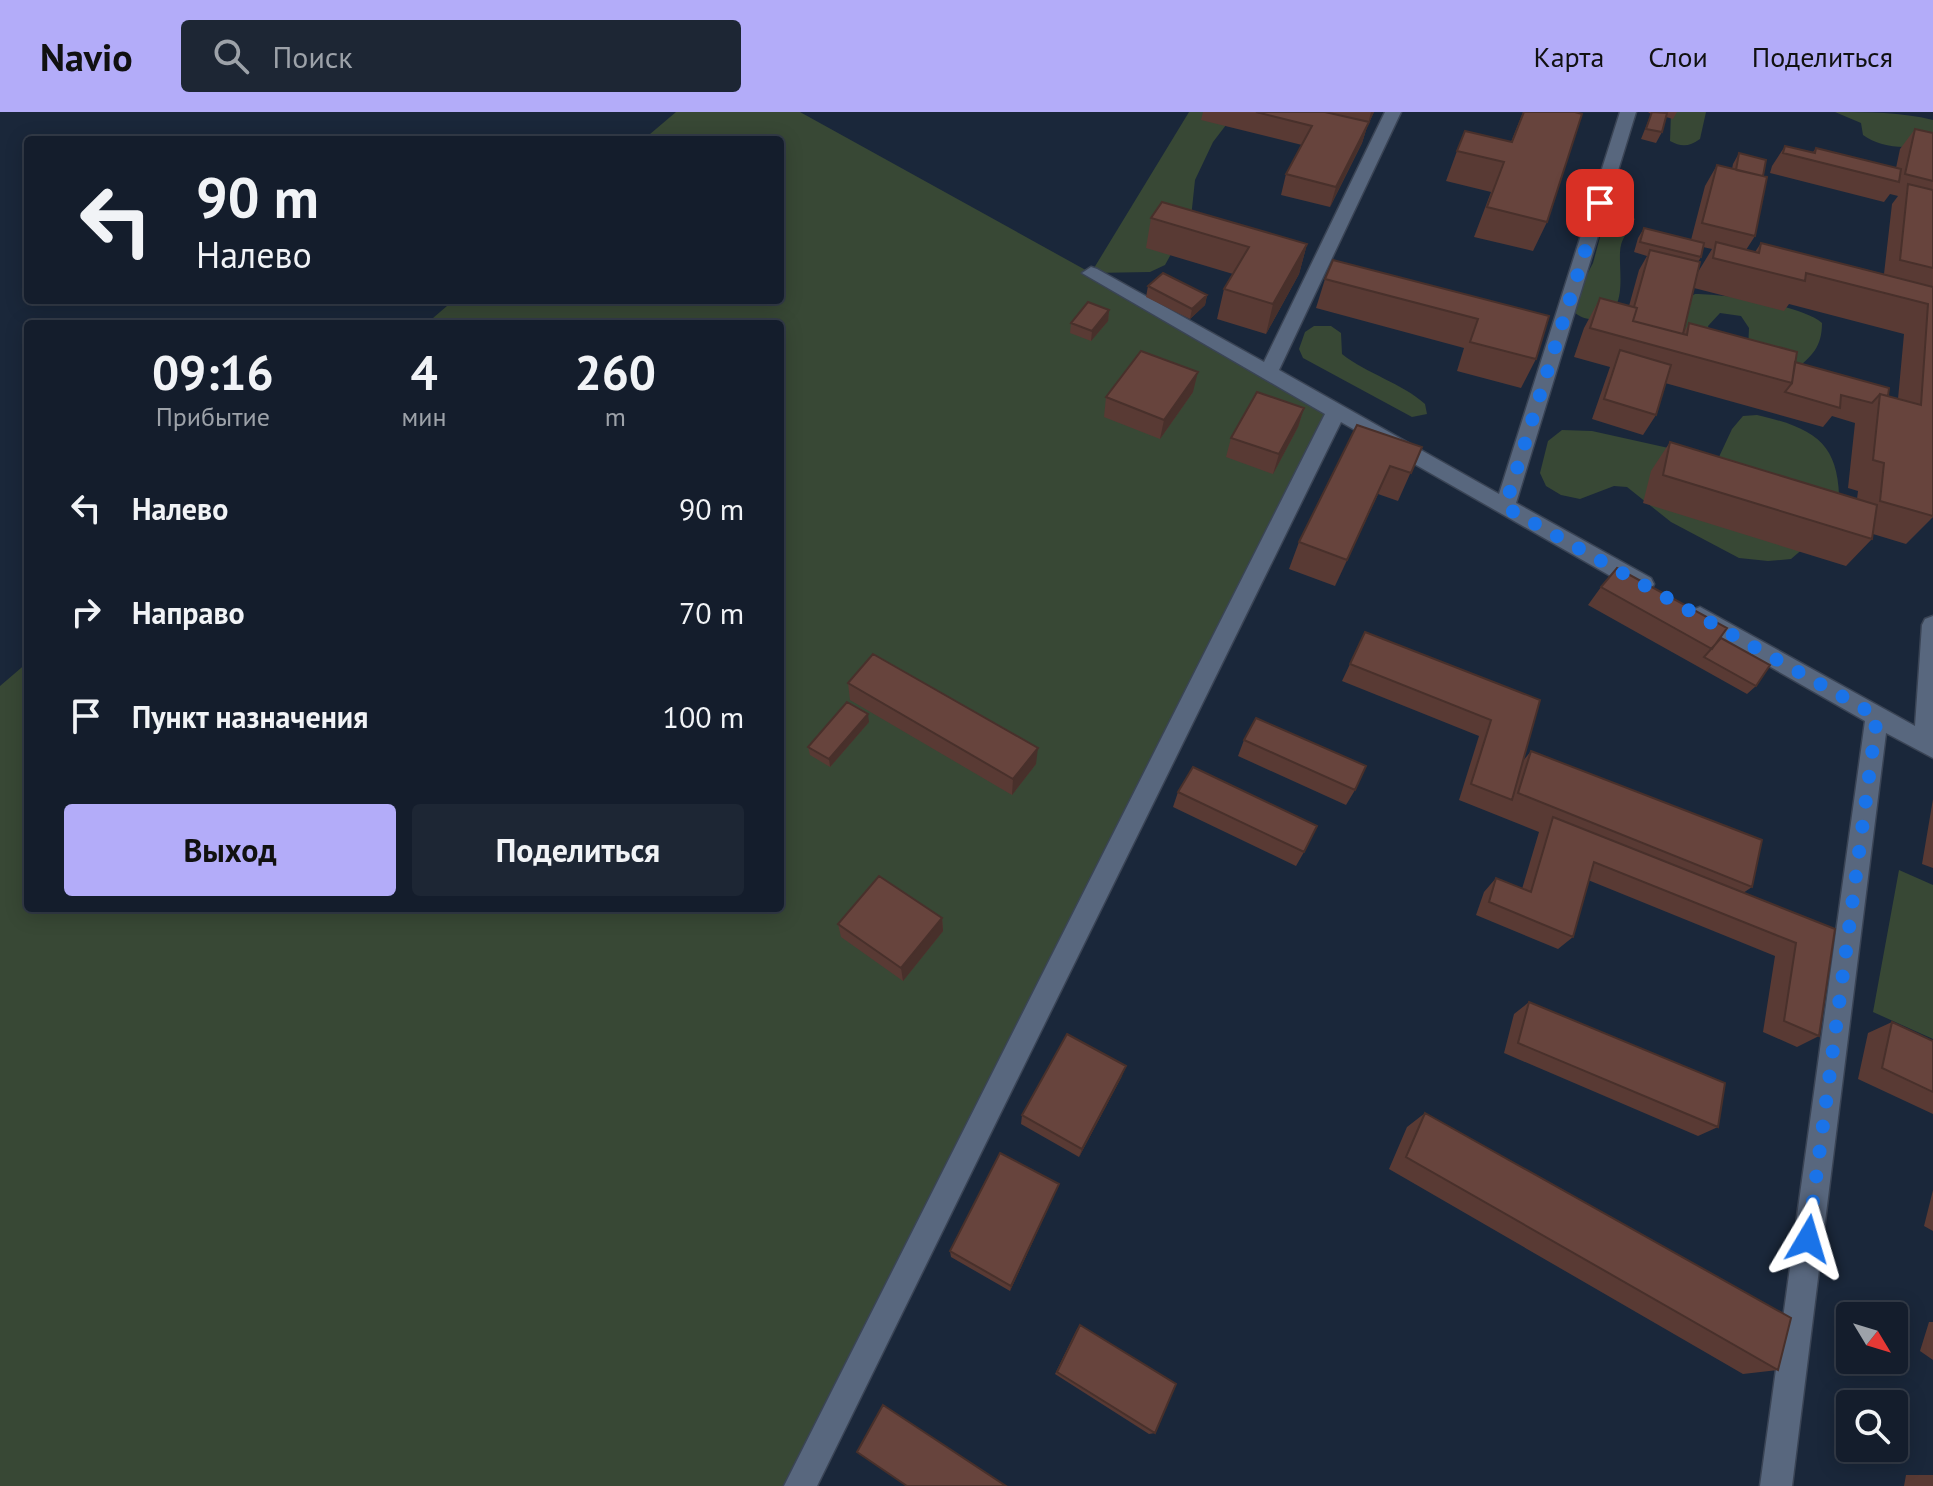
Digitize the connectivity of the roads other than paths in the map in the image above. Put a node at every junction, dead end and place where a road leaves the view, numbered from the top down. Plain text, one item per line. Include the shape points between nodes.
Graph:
1 (1393, 112) edge
2 (1628, 112) edge
3 (1091, 273) dead end
4 (1269, 371) junction
5 (1336, 412) junction
6 (1505, 507) junction
7 (1657, 592) edge
8 (1684, 607) edge
9 (1933, 625) edge
10 (1877, 716) junction
11 (1929, 746) edge
12 (800, 1486) edge
13 (1776, 1486) edge

1 - 4 lane
2 - 6 lane
3 - 4 lane
4 - 5 lane
5 - 6 lane
5 - 12 lane
6 - 7 lane
8 - 10 lane
9 - 11 lane
10 - 11 lane
10 - 13 lane

